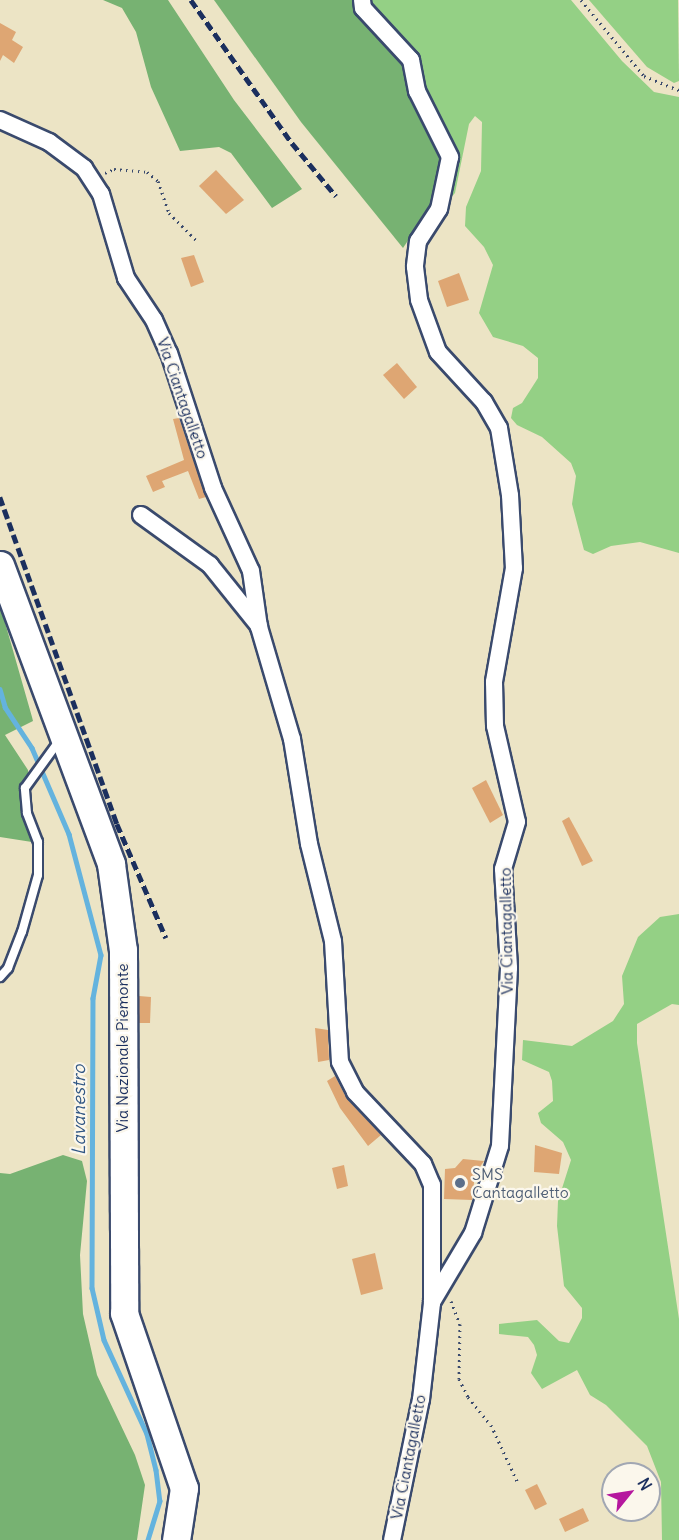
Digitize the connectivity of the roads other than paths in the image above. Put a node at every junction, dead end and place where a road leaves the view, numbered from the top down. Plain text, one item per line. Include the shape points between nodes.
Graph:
1 (362, 0) edge
2 (0, 120) edge
3 (141, 515) dead end
4 (0, 565) edge
5 (259, 627) junction
6 (59, 740) junction
7 (0, 976) edge
8 (436, 1298) junction
9 (398, 1504) junction
10 (176, 1540) edge
11 (392, 1540) edge
12 (404, 1540) edge

1 - 8 street, Via Ciantagalletto via 363,8 411,60 417,91 450,157 439,209 418,241 419,300 438,352 484,402 499,428 510,495 514,568 494,682 495,726 517,822 503,869 508,968 500,1146 473,1233
2 - 5 street, Via Ciantagalletto via 49,142 84,168 102,194 126,278 154,320 169,353 213,488 251,571
3 - 5 street, Via Ciantagalletto via 210,565
4 - 6 main road, Via Nazionale Piemonte
5 - 8 street, Via Ciantagalletto via 292,738 309,844 333,941 340,1062 356,1092 423,1164 432,1185
6 - 7 lane via 32,774 24,797 38,842 38,875 22,932 8,968
6 - 10 main road, Via Nazionale Piemonte via 111,864 123,950 124,1313 184,1488
8 - 9 street, Via Ciantagalletto via 421,1399
9 - 11 street, Via Ciantagalletto
9 - 12 street via 406,1515

